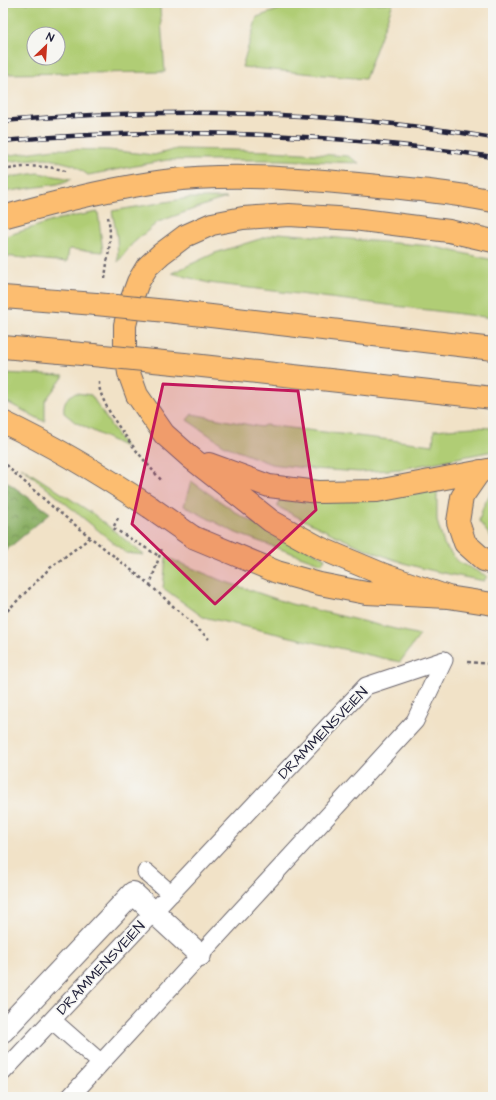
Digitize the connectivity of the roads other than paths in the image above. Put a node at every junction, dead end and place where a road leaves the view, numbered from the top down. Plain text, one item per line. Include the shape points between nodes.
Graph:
1 (493, 201) edge
2 (3, 217) edge
3 (493, 241) edge
4 (3, 298) edge
5 (3, 347) edge
6 (493, 349) edge
7 (493, 398) edge
8 (3, 422) edge
9 (190, 457) junction
10 (486, 470) edge
11 (493, 563) edge
12 (448, 597) junction
13 (493, 604) edge
14 (146, 872) dead end
15 (171, 894) junction
16 (153, 912) junction
17 (200, 955) junction
18 (52, 1020) junction
19 (3, 1031) edge
20 (101, 1063) junction
21 (3, 1072) edge
22 (70, 1097) edge

1 - 2 highway via 411,188 323,180 216,178 122,187
3 - 9 highway via 449,231 402,225 289,215 243,218 212,224 185,236 161,254 138,282 125,325 125,348 128,372 137,395 164,434
4 - 6 highway, bridge via 178,312
5 - 7 highway, bridge
8 - 12 highway, bridge via 95,471 193,537 277,572 366,593
9 - 10 highway via 269,486 318,492 377,491
9 - 12 highway via 271,521 320,548 382,574
10 - 11 highway via 462,497 458,522 465,543 484,560
12 - 13 highway
14 - 15 lane
15 - 16 lane, DRAMMENSVEIEN
15 - 17 lane, DRAMMENSVEIEN via 366,686 444,660 415,721
16 - 17 street
16 - 18 lane, DRAMMENSVEIEN
16 - 19 street via 133,893
17 - 20 lane, DRAMMENSVEIEN
18 - 20 lane, DRAMMENSVEIEN
18 - 21 lane
20 - 22 lane, DRAMMENSVEIEN

